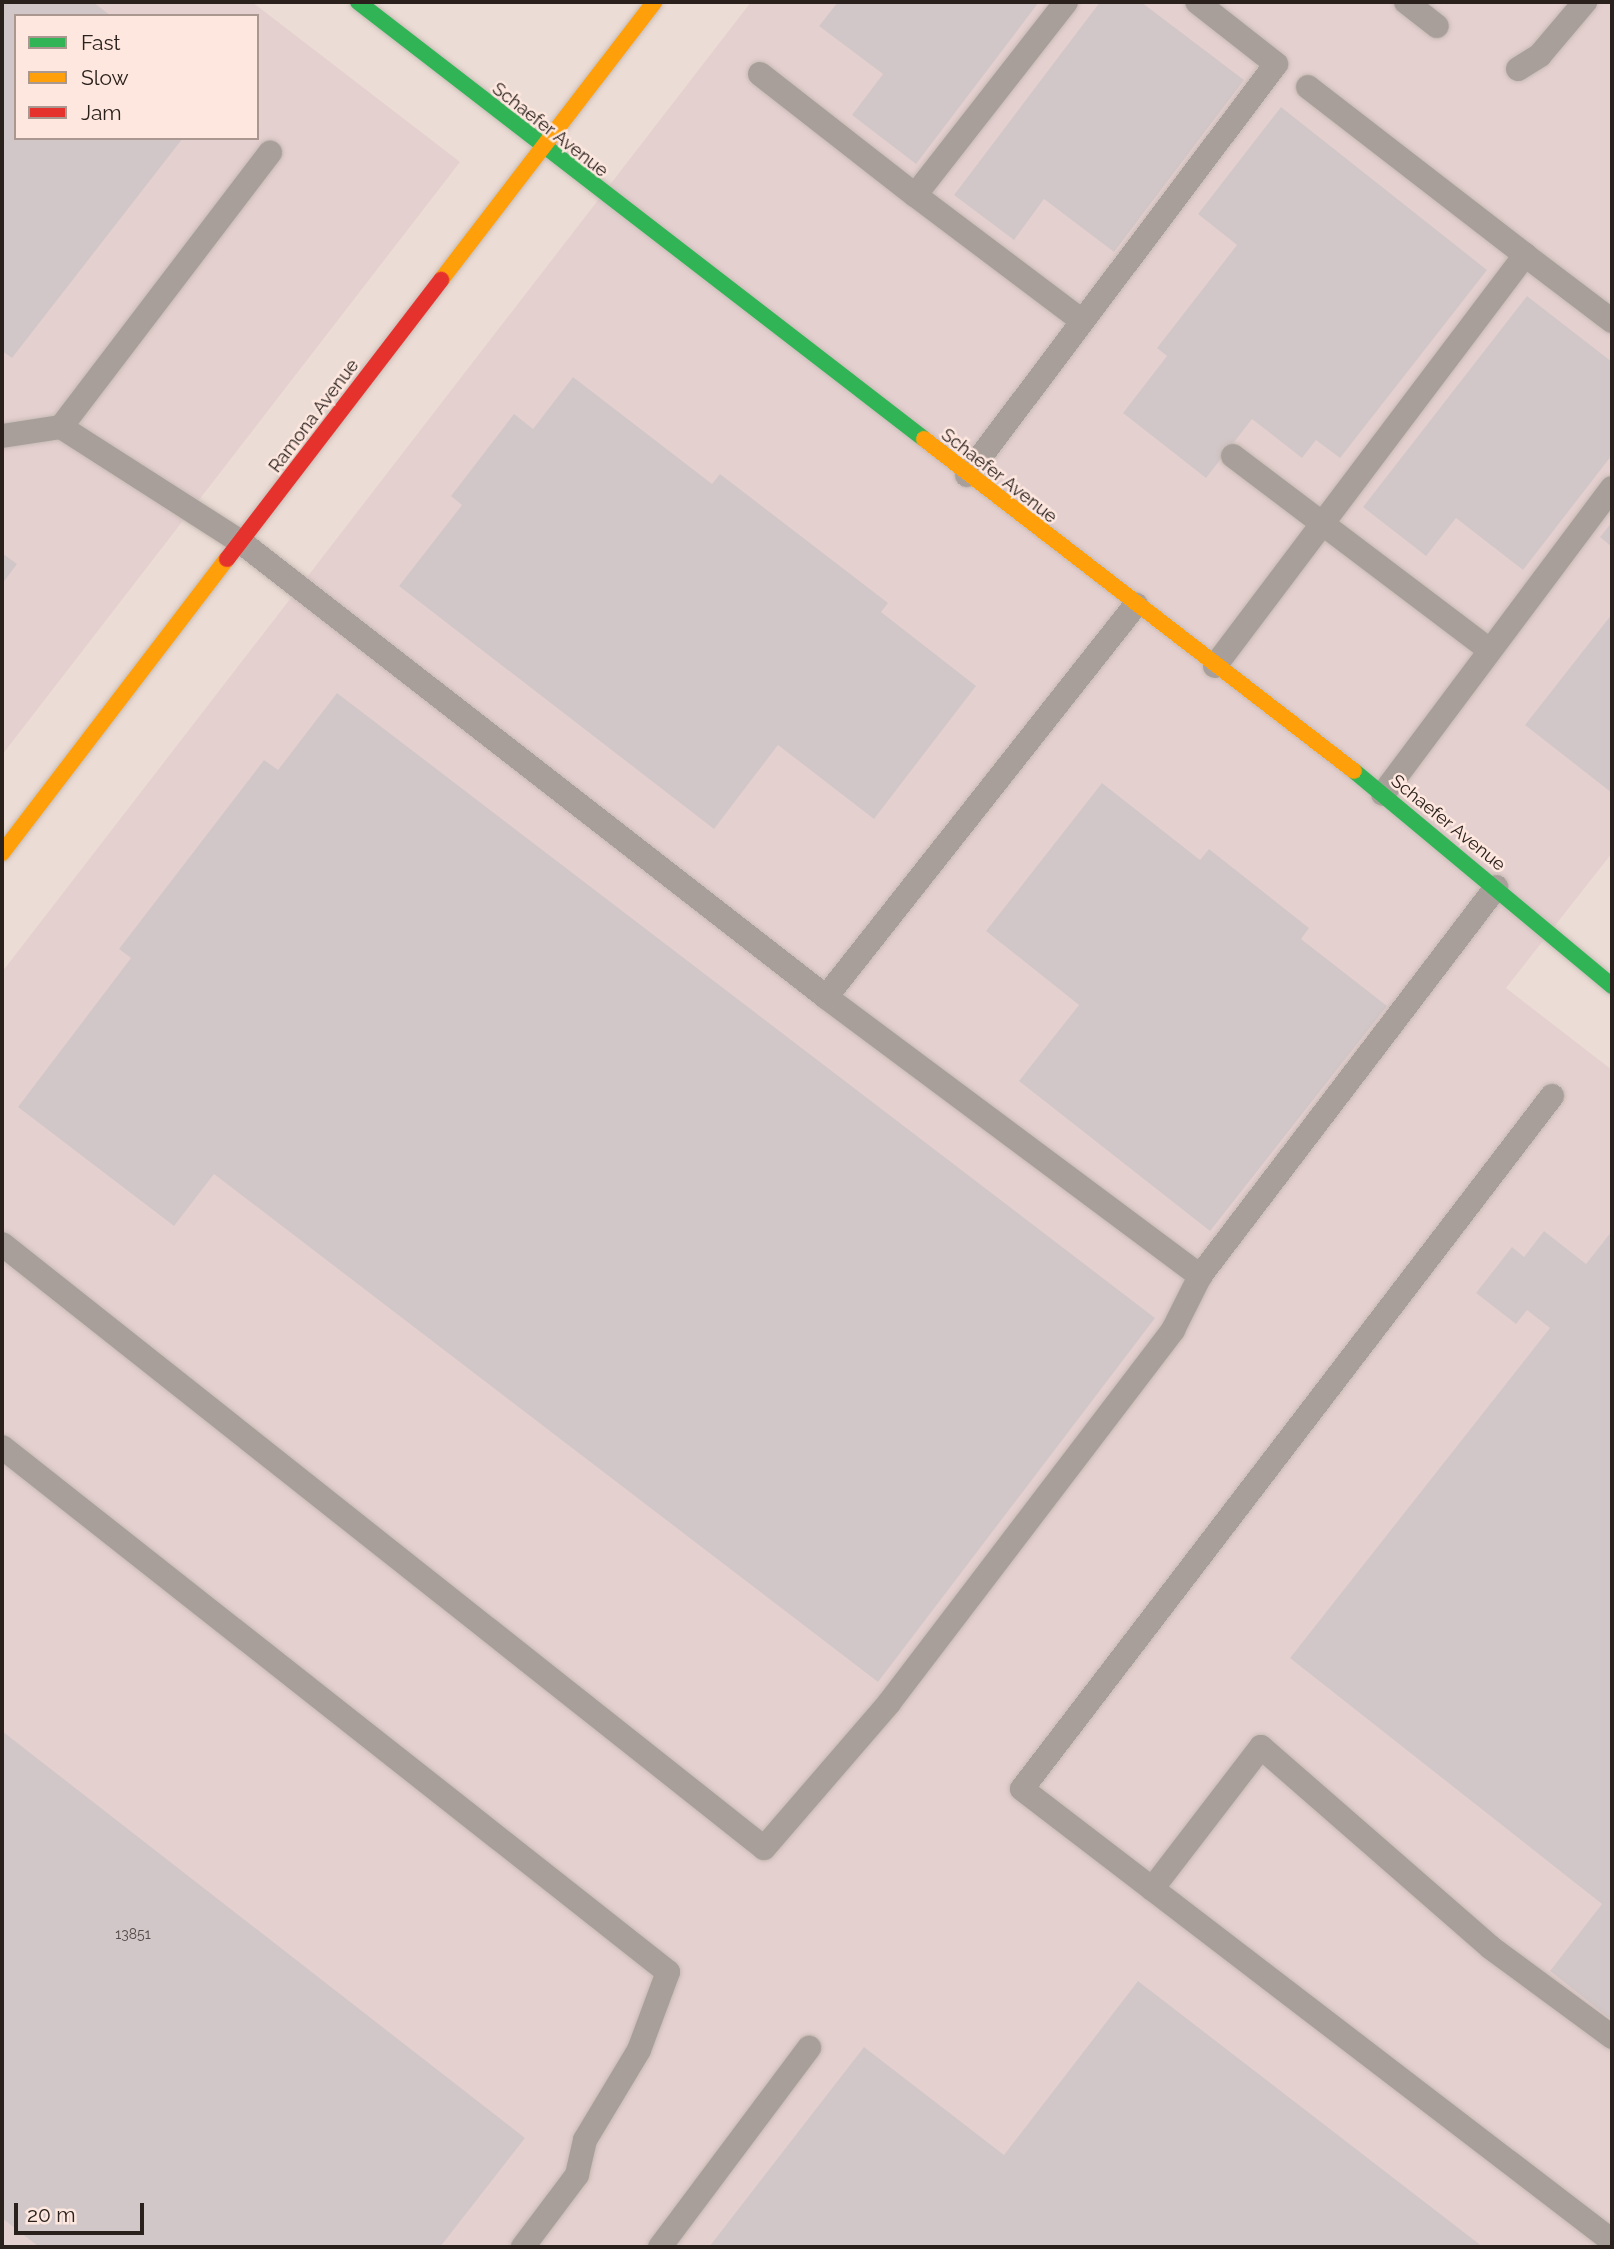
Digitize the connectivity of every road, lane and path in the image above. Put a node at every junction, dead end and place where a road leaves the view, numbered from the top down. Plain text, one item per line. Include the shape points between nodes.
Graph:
1 (358, 2) edge
2 (654, 2) edge
3 (1066, 2) edge
4 (1197, 2) edge
5 (1406, 2) edge
6 (1585, 2) edge
7 (1437, 26) dead end
8 (1518, 69) dead end
9 (760, 74) dead end
10 (1308, 88) dead end
11 (542, 149) junction
12 (270, 153) dead end
13 (915, 195) junction
14 (1525, 255) junction
15 (1082, 321) junction
16 (1612, 321) edge
17 (61, 427) junction
18 (2, 436) edge
19 (1233, 456) dead end
20 (967, 475) junction
21 (1612, 488) edge
22 (1321, 522) junction
23 (241, 542) junction
24 (1136, 605) junction
25 (1488, 649) junction
26 (1215, 666) junction
27 (1383, 794) junction
28 (2, 853) edge
29 (1496, 887) junction
30 (1612, 986) edge
31 (826, 997) junction
32 (1552, 1096) dead end
33 (2, 1244) edge
34 (1200, 1276) junction
35 (2, 1447) edge
36 (1152, 1889) junction
37 (1612, 2037) edge
38 (809, 2048) dead end
39 (1612, 2241) edge
40 (523, 2247) edge
41 (660, 2247) edge

1 - 11 street, Schaefer Avenue
2 - 11 street, Ramona Avenue
3 - 13 lane
4 - 15 lane via 1276,64
5 - 7 lane
6 - 8 lane via 1540,55
9 - 13 lane
10 - 14 lane
11 - 20 street, Schaefer Avenue
11 - 23 street, Ramona Avenue
12 - 17 lane
13 - 15 lane
14 - 16 lane
14 - 22 lane
15 - 20 lane
17 - 18 lane
17 - 23 lane
19 - 22 lane
20 - 24 street, Schaefer Avenue
21 - 25 lane
22 - 25 lane
22 - 26 lane
23 - 28 street, Ramona Avenue
23 - 31 lane
24 - 26 street, Schaefer Avenue
24 - 31 lane
25 - 27 lane
26 - 27 street, Schaefer Avenue
27 - 29 street, Schaefer Avenue
29 - 30 street, Schaefer Avenue
29 - 34 lane
31 - 34 lane
32 - 36 lane via 1023,1789
33 - 34 lane via 764,1848 889,1703 1040,1505 1173,1330
35 - 40 lane via 668,1972 639,2050 585,2140 577,2175
36 - 37 lane via 1261,1747 1490,1947
36 - 39 lane
38 - 41 lane

